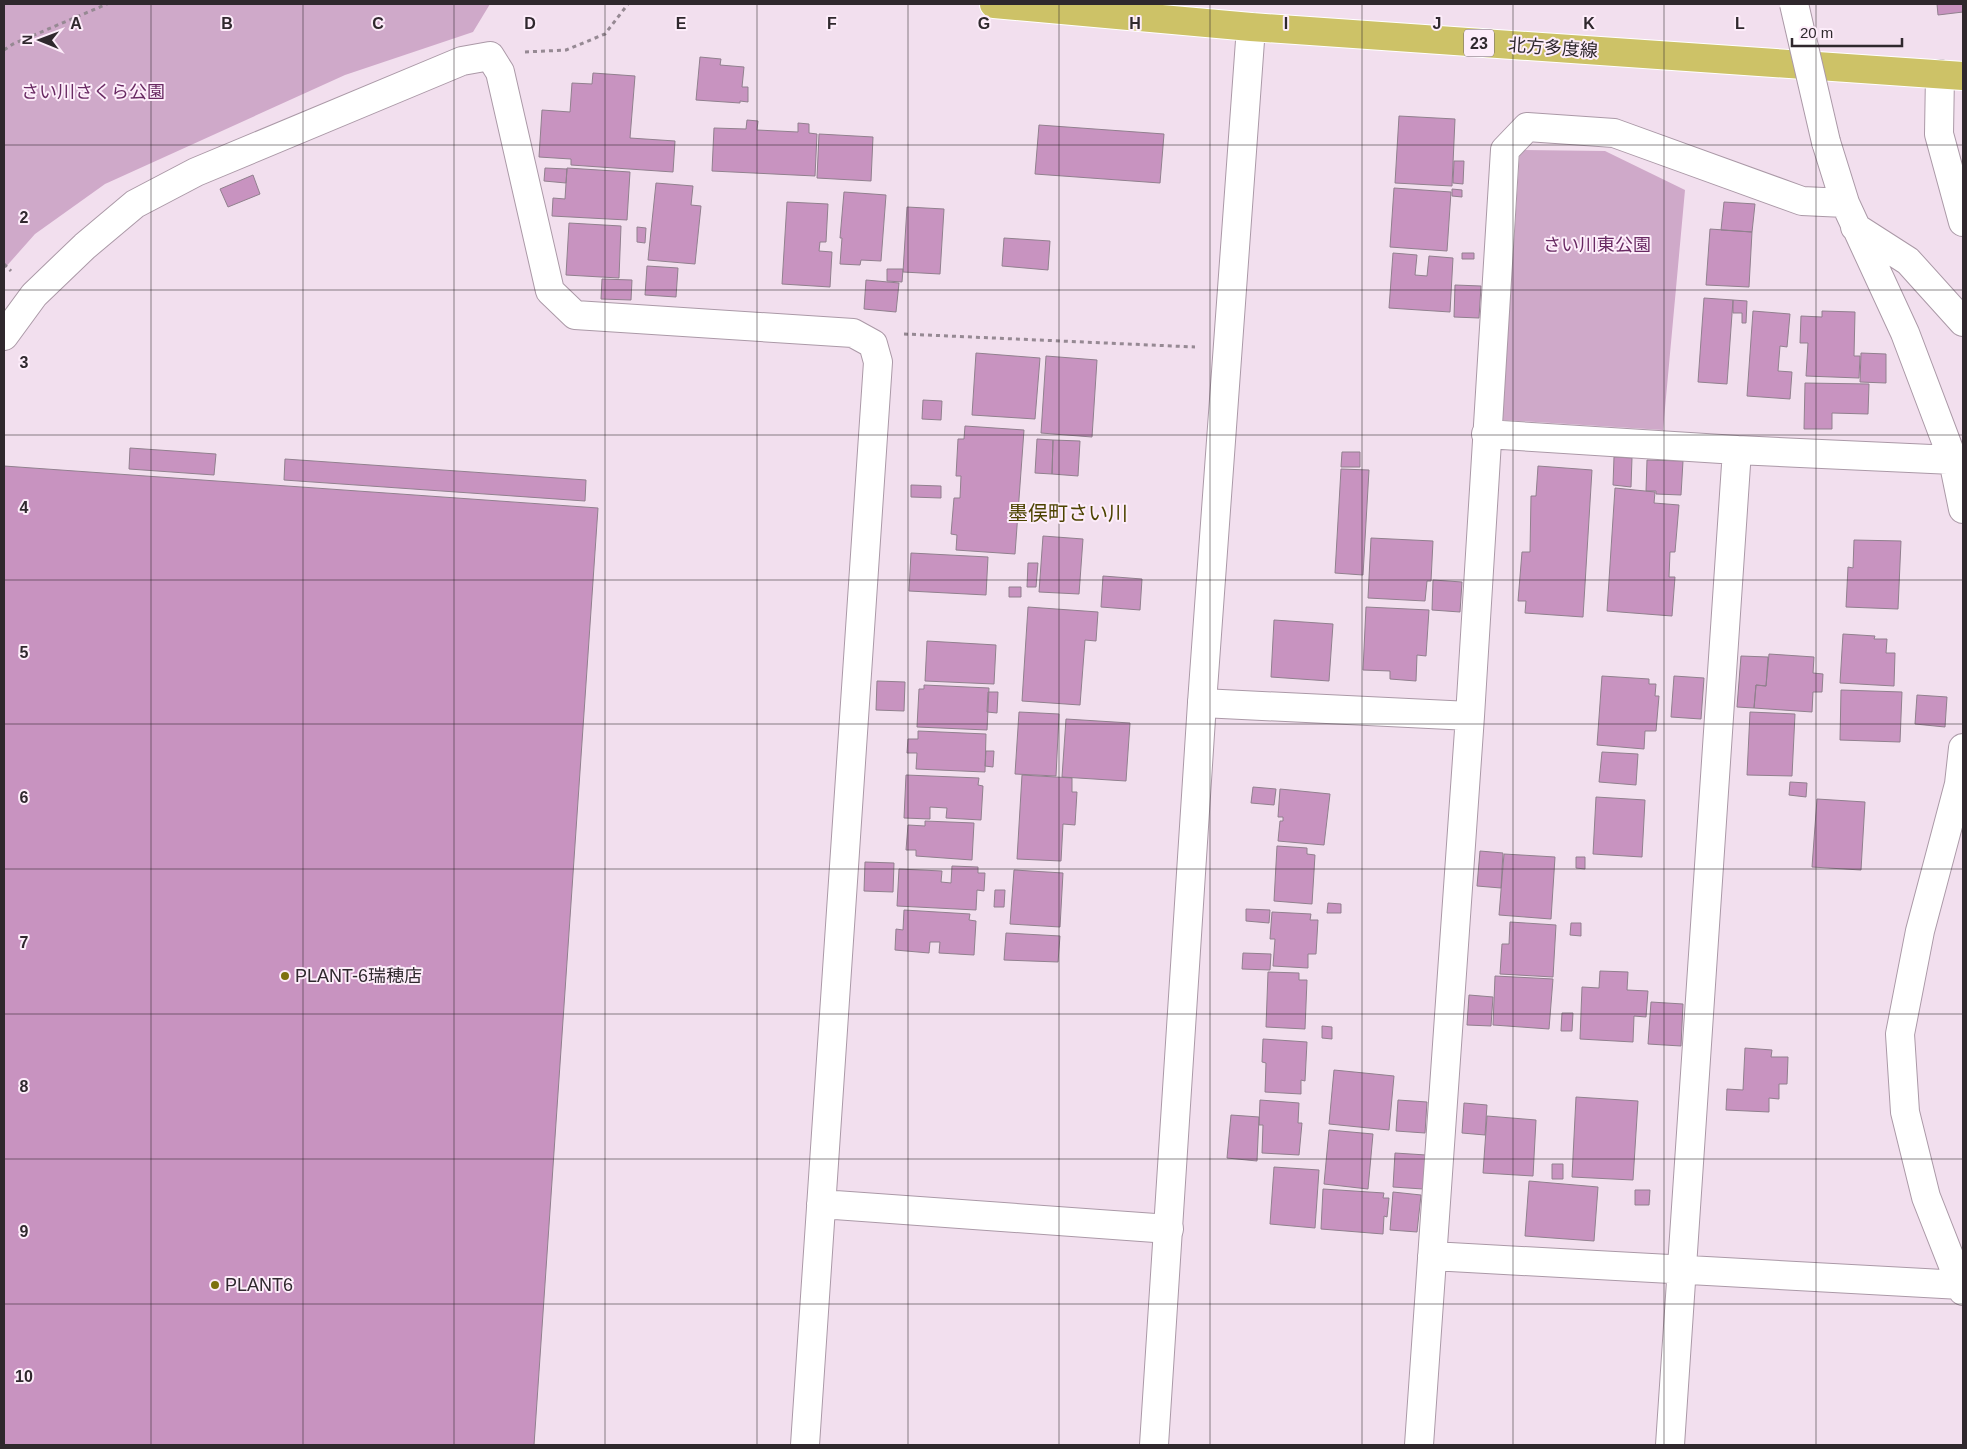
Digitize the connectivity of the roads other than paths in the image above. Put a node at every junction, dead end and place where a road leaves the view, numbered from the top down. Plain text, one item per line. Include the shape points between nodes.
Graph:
1 (994, 4) edge
2 (1794, 4) edge
3 (1251, 28) junction
4 (1952, 75) edge
5 (1850, 215) junction
6 (1963, 222) edge
7 (1963, 322) edge
8 (4, 336) edge
9 (1486, 434) junction
10 (1737, 450) junction
11 (1953, 460) junction
12 (1963, 509) edge
13 (1202, 703) junction
14 (1470, 716) junction
15 (1963, 748) edge
16 (821, 1204) junction
17 (1170, 1228) junction
18 (1432, 1256) junction
19 (1682, 1271) junction
20 (1962, 1288) edge
21 (805, 1445) edge
22 (1154, 1445) edge
23 (1419, 1445) edge
24 (1670, 1445) edge

1 - 3 main road, 北方多度線 / 23
2 - 5 street, bridge via 1826,142
3 - 4 main road, 北方多度線 / 23
3 - 13 street
4 - 6 street via 1939,134
5 - 7 street via 1908,261
5 - 9 street via 1802,202 1614,133 1527,127 1506,150
5 - 11 street via 1905,333
8 - 16 street via 34,295 84,246 135,204 196,172 434,72 462,61 490,56 500,72 550,290 575,315 853,333 873,344 878,362
9 - 10 street
9 - 14 street
10 - 11 street
10 - 19 street
11 - 12 street
13 - 14 street
13 - 17 street
14 - 18 street
15 - 20 street via 1958,784 1920,931 1900,1034 1905,1112 1926,1197
16 - 17 street
16 - 21 street
17 - 22 street
18 - 19 street
18 - 23 street
19 - 20 street
19 - 24 street

